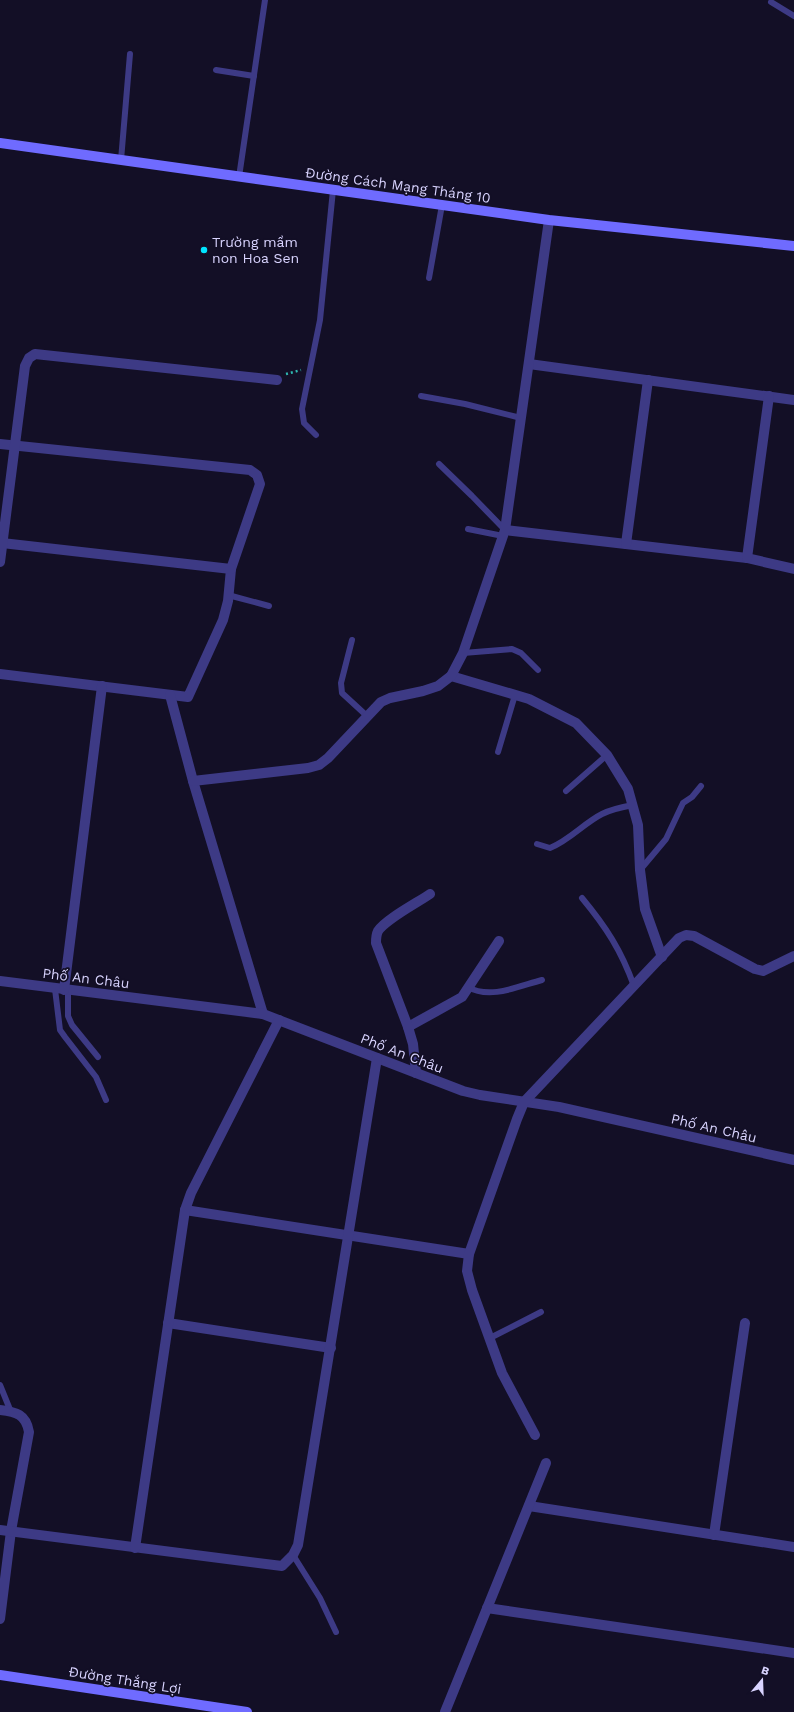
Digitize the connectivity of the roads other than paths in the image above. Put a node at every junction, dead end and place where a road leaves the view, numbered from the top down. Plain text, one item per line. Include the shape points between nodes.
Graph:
1 (265, 0) edge
2 (771, 2) dead end
3 (794, 16) edge
4 (130, 54) dead end
5 (216, 70) dead end
6 (254, 76) junction
7 (0, 143) edge
8 (120, 160) junction
9 (239, 177) junction
10 (333, 190) junction
11 (442, 205) junction
12 (549, 220) junction
13 (794, 246) edge
14 (428, 278) dead end
15 (529, 364) junction
16 (277, 380) road end
17 (648, 380) junction
18 (421, 396) dead end
19 (769, 396) junction
20 (794, 400) edge
21 (521, 418) junction
22 (316, 435) dead end
23 (0, 444) edge
24 (15, 446) junction
25 (439, 464) dead end
26 (468, 529) dead end
27 (504, 534) junction
28 (626, 544) junction
29 (1, 552) edge
30 (747, 558) junction
31 (231, 569) junction
32 (794, 569) edge
33 (228, 595) junction
34 (269, 606) dead end
35 (352, 640) dead end
36 (463, 653) junction
37 (538, 670) dead end
38 (0, 674) edge
39 (451, 676) junction
40 (102, 686) junction
41 (170, 695) junction
42 (515, 695) junction
43 (367, 716) junction
44 (498, 752) dead end
45 (606, 755) junction
46 (193, 780) junction
47 (701, 786) dead end
48 (566, 791) dead end
49 (633, 806) junction
50 (537, 844) dead end
51 (640, 870) junction
52 (430, 894) dead end
53 (582, 898) dead end
54 (499, 941) dead end
55 (794, 956) edge
56 (662, 957) junction
57 (0, 980) edge
58 (542, 980) dead end
59 (634, 986) junction
60 (468, 987) junction
61 (62, 990) junction
62 (262, 1014) junction
63 (279, 1020) junction
64 (408, 1027) junction
65 (98, 1057) dead end
66 (377, 1058) junction
67 (416, 1073) junction
68 (106, 1100) dead end
69 (524, 1102) junction
70 (794, 1160) edge
71 (184, 1210) junction
72 (349, 1236) junction
73 (469, 1254) junction
74 (541, 1312) dead end
75 (168, 1324) junction
76 (745, 1324) dead end
77 (490, 1338) junction
78 (331, 1348) junction
79 (0, 1385) edge
80 (0, 1410) edge
81 (11, 1412) junction
82 (535, 1435) dead end
83 (546, 1463) dead end
84 (529, 1506) junction
85 (0, 1530) edge
86 (11, 1531) junction
87 (714, 1535) junction
88 (794, 1547) edge
89 (135, 1548) junction
90 (293, 1555) junction
91 (487, 1608) junction
92 (0, 1619) edge
93 (336, 1632) dead end
94 (794, 1653) edge
95 (0, 1675) edge
96 (247, 1712) edge
97 (445, 1712) edge

1 - 6 lane
2 - 3 lane
4 - 8 lane
5 - 6 lane
6 - 9 lane
7 - 8 main road, Đường Cách Mạng Tháng 10
8 - 9 main road, Đường Cách Mạng Tháng 10
9 - 10 main road, Đường Cách Mạng Tháng 10
10 - 11 main road, Đường Cách Mạng Tháng 10
10 - 22 lane via 320,320 301,415 304,423
11 - 12 main road, Đường Cách Mạng Tháng 10
11 - 14 lane
12 - 13 main road, Đường Cách Mạng Tháng 10
12 - 15 street
15 - 17 street
15 - 21 street
16 - 24 street via 35,354 29,358 25,366
17 - 19 street
17 - 28 street
18 - 21 lane
19 - 20 street
19 - 30 street
21 - 27 street
23 - 24 street
24 - 29 street
24 - 31 street via 255,472 260,478 260,484
25 - 27 lane via 472,496
26 - 27 lane
27 - 28 street
27 - 36 street
28 - 30 street
29 - 31 street
30 - 32 street
31 - 33 street
33 - 34 lane
33 - 41 street via 216,638 188,697
35 - 43 lane via 340,683 341,689 342,693
36 - 37 lane via 512,649 521,653
36 - 39 street
38 - 40 street
39 - 42 street
39 - 43 street via 438,686 386,700
40 - 41 street
40 - 61 street
41 - 46 street
42 - 44 lane
42 - 45 street via 576,723
43 - 46 street via 319,765
45 - 48 lane
45 - 49 street via 628,789
46 - 62 street
47 - 51 lane via 684,804 666,839
49 - 50 lane via 601,814 560,844 550,848
49 - 51 street via 638,825
51 - 56 street via 645,909
52 - 64 street via 386,923 376,936 376,943
53 - 59 lane via 604,925 625,962
54 - 60 street
55 - 56 street via 763,971 694,936 686,935 679,938
56 - 59 street
57 - 61 street, Phố An Châu
58 - 60 lane via 490,994 476,992
59 - 69 street
60 - 64 street via 462,998
61 - 62 street, Phố An Châu
61 - 65 lane via 72,1025
61 - 68 lane via 60,1030 96,1077
62 - 63 street, Phố An Châu
63 - 66 street, Phố An Châu
63 - 71 street
64 - 67 street via 413,1044
66 - 67 street, Phố An Châu
66 - 72 street
67 - 69 street, Phố An Châu via 469,1092
69 - 70 street, Phố An Châu via 559,1107
69 - 73 street
71 - 72 street
71 - 75 street
72 - 73 street
72 - 78 street
73 - 77 street via 467,1271
74 - 77 lane
75 - 78 street
75 - 89 street
76 - 87 street
77 - 82 street via 502,1373
78 - 90 street via 298,1545
79 - 81 lane
80 - 81 street
81 - 86 street via 23,1417 29,1432
83 - 84 street
84 - 87 street
84 - 91 street
85 - 86 street
86 - 89 street
86 - 92 street
87 - 88 street
89 - 90 street via 282,1566
90 - 93 lane via 320,1598
91 - 94 street
91 - 97 street
95 - 96 main road, Đường Thắng Lợi

